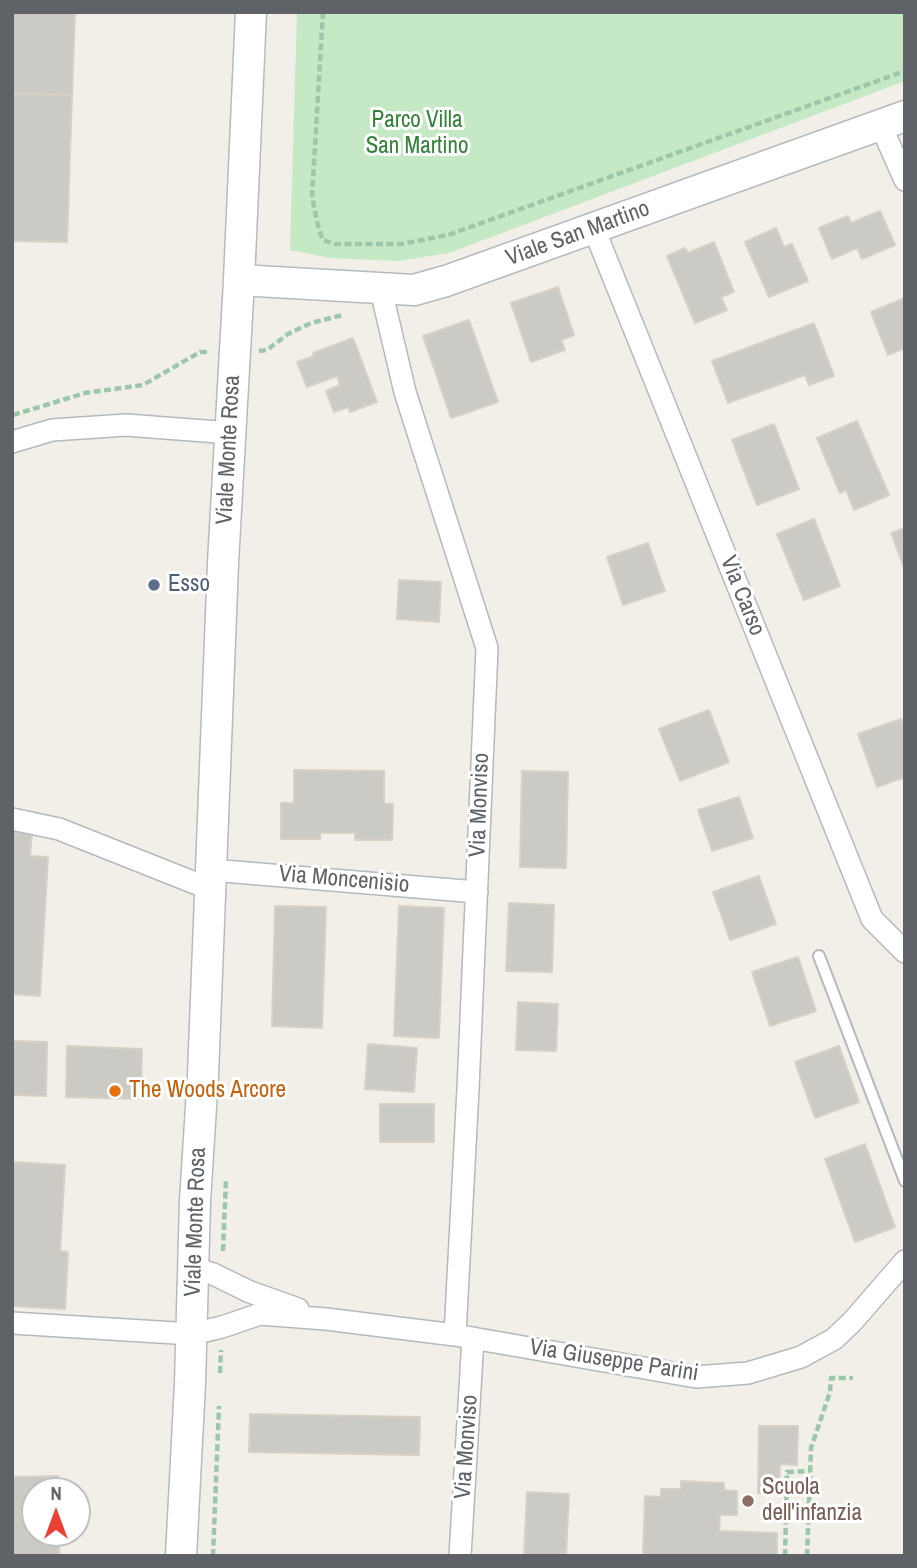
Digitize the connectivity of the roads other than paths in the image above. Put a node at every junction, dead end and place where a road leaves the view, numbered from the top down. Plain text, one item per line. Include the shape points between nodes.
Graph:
1 (251, 12) edge
2 (893, 121) edge
3 (905, 180) edge
4 (593, 229) junction
5 (239, 281) junction
6 (382, 290) junction
7 (231, 433) junction
8 (12, 442) edge
9 (12, 819) edge
10 (210, 879) junction
11 (477, 892) junction
12 (905, 952) edge
13 (819, 956) dead end
14 (905, 1181) edge
15 (905, 1261) edge
16 (194, 1268) junction
17 (326, 1319) junction
18 (12, 1323) edge
19 (192, 1334) junction
20 (464, 1336) junction
21 (181, 1556) edge
22 (460, 1556) edge

1 - 5 main road, Viale Monte Rosa
2 - 3 street
2 - 4 main road, Viale San Martino
4 - 6 main road, Viale San Martino via 446,281 414,290
4 - 12 street, Via Carso via 872,919
5 - 6 main road, Viale San Martino
5 - 7 main road, Viale Monte Rosa
6 - 11 street, Via Monviso via 405,392 487,648
7 - 8 street via 126,425 52,430
7 - 10 main road, Viale Monte Rosa
9 - 10 street
10 - 11 street, Via Moncenisio
10 - 16 main road, Viale Monte Rosa
11 - 20 street, Via Monviso
13 - 14 lane
15 - 20 street, Via Giuseppe Parini via 834,1339 802,1357 748,1373 696,1377
16 - 17 street, Via Giuseppe Parini
16 - 19 main road, Viale Monte Rosa
17 - 19 street, Via Giuseppe Parini via 260,1314
17 - 20 street, Via Giuseppe Parini
18 - 19 street, Via Giuseppe Parini
19 - 21 main road, Viale Monte Rosa
20 - 22 street, Via Monviso

